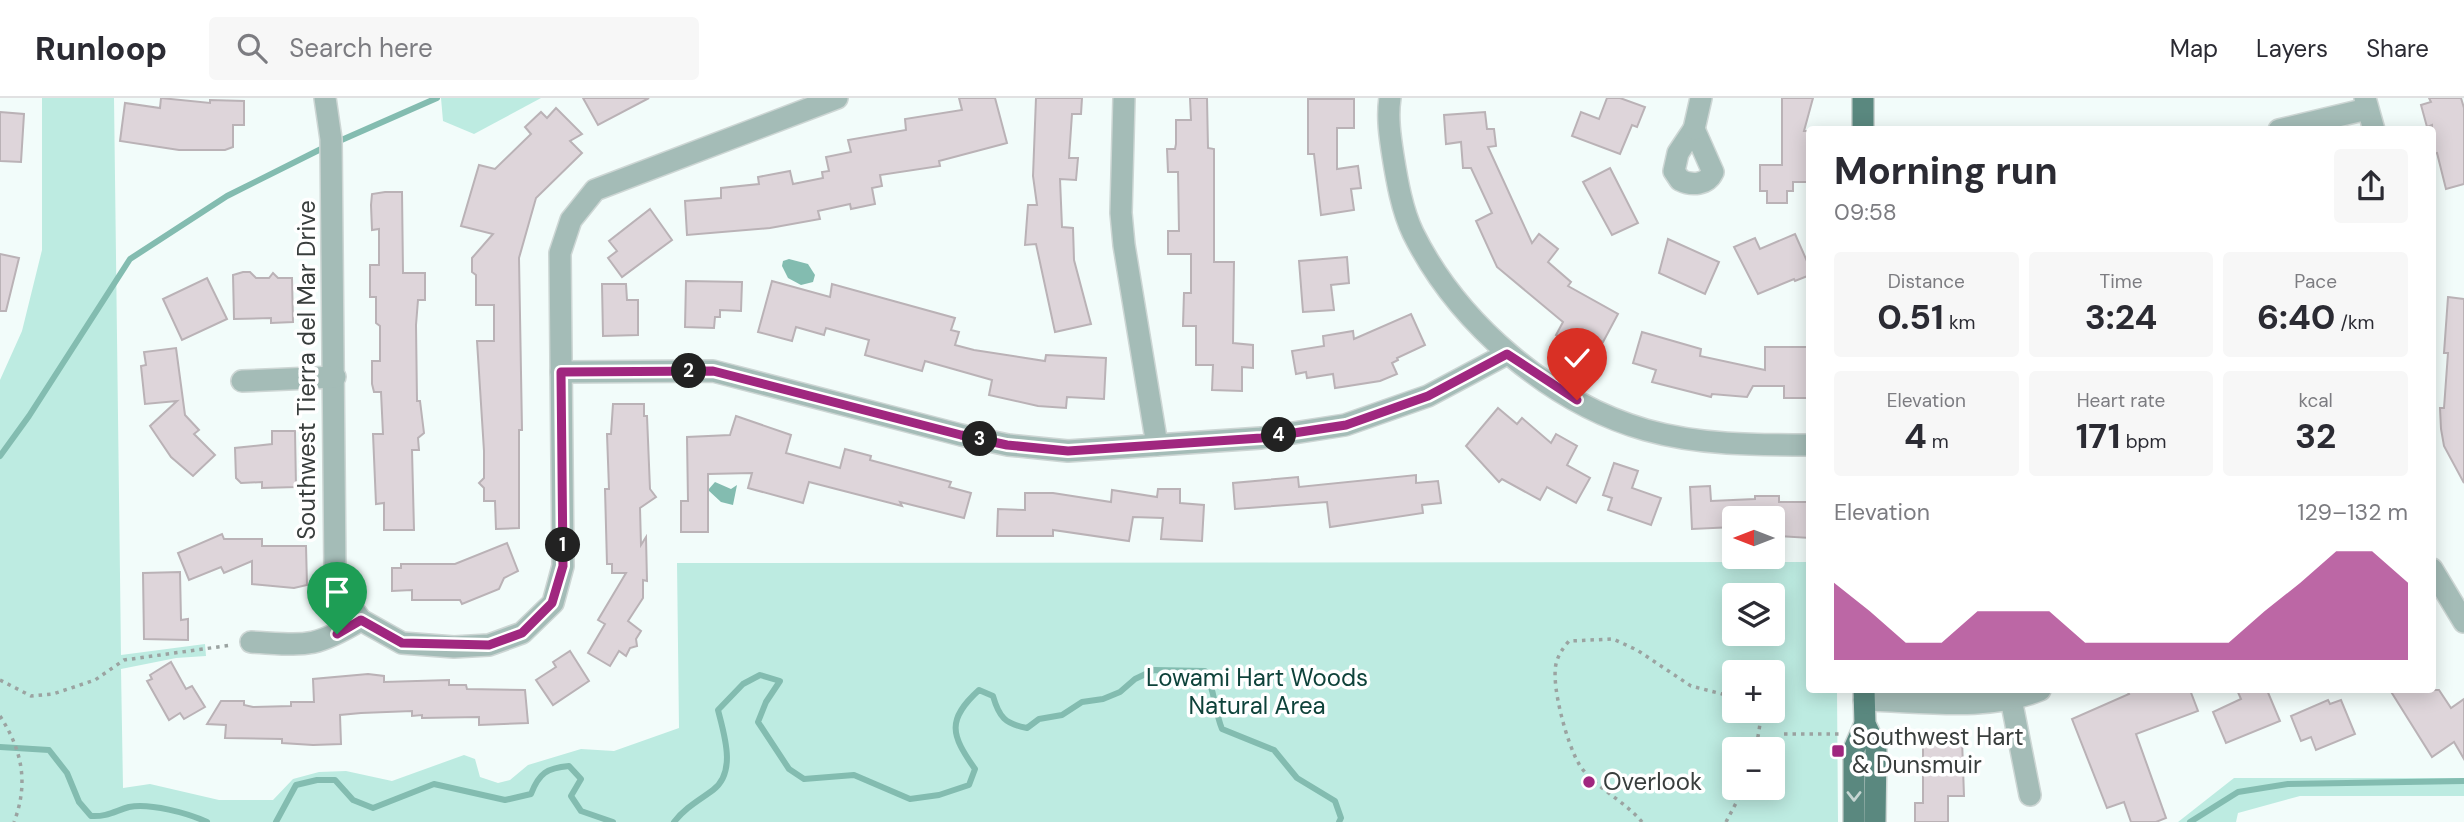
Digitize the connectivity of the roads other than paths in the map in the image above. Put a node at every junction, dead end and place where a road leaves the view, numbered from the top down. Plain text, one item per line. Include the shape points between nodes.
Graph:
1 (325, 98) edge
2 (837, 98) edge
3 (1124, 98) edge
4 (1390, 98) edge
5 (1701, 98) edge
6 (1863, 98) edge
7 (2369, 112) edge
8 (1863, 126) edge
9 (2298, 126) edge
10 (1695, 129) dead end
11 (1507, 354) junction
12 (561, 372) junction
13 (335, 377) junction
14 (242, 381) dead end
15 (1157, 445) junction
16 (1806, 445) edge
17 (2436, 576) edge
18 (361, 620) junction
19 (2464, 622) edge
20 (251, 642) road end
21 (2030, 693) edge
22 (1864, 695) edge
23 (2011, 699) junction
24 (1863, 729) junction
25 (2030, 795) dead end
26 (1854, 822) edge
27 (1875, 822) edge

1 - 13 street, Southwest Tierra del Mar Drive via 332,167
2 - 12 street, Southwest Tierra del Mar Drive via 594,190 570,220 559,253
3 - 15 street via 1124,245
4 - 11 street via 1396,177 1413,232 1476,324
5 - 10 street
6 - 8 main road
7 - 9 street
11 - 15 street via 1428,396 1346,425 1261,438
11 - 16 street via 1577,400 1644,430 1697,441
12 - 15 street via 713,371 1007,445 1068,451
12 - 18 street, Southwest Tierra del Mar Drive via 563,566 552,603 522,633 489,645 402,643
13 - 14 street
13 - 18 street, Southwest Tierra del Mar Drive via 335,573 342,594
17 - 19 street
18 - 20 street via 319,643
21 - 23 street
22 - 23 street via 1976,702
22 - 24 main road
23 - 25 street
24 -> 26 main road via 1854,749
24 - 27 main road via 1876,747

